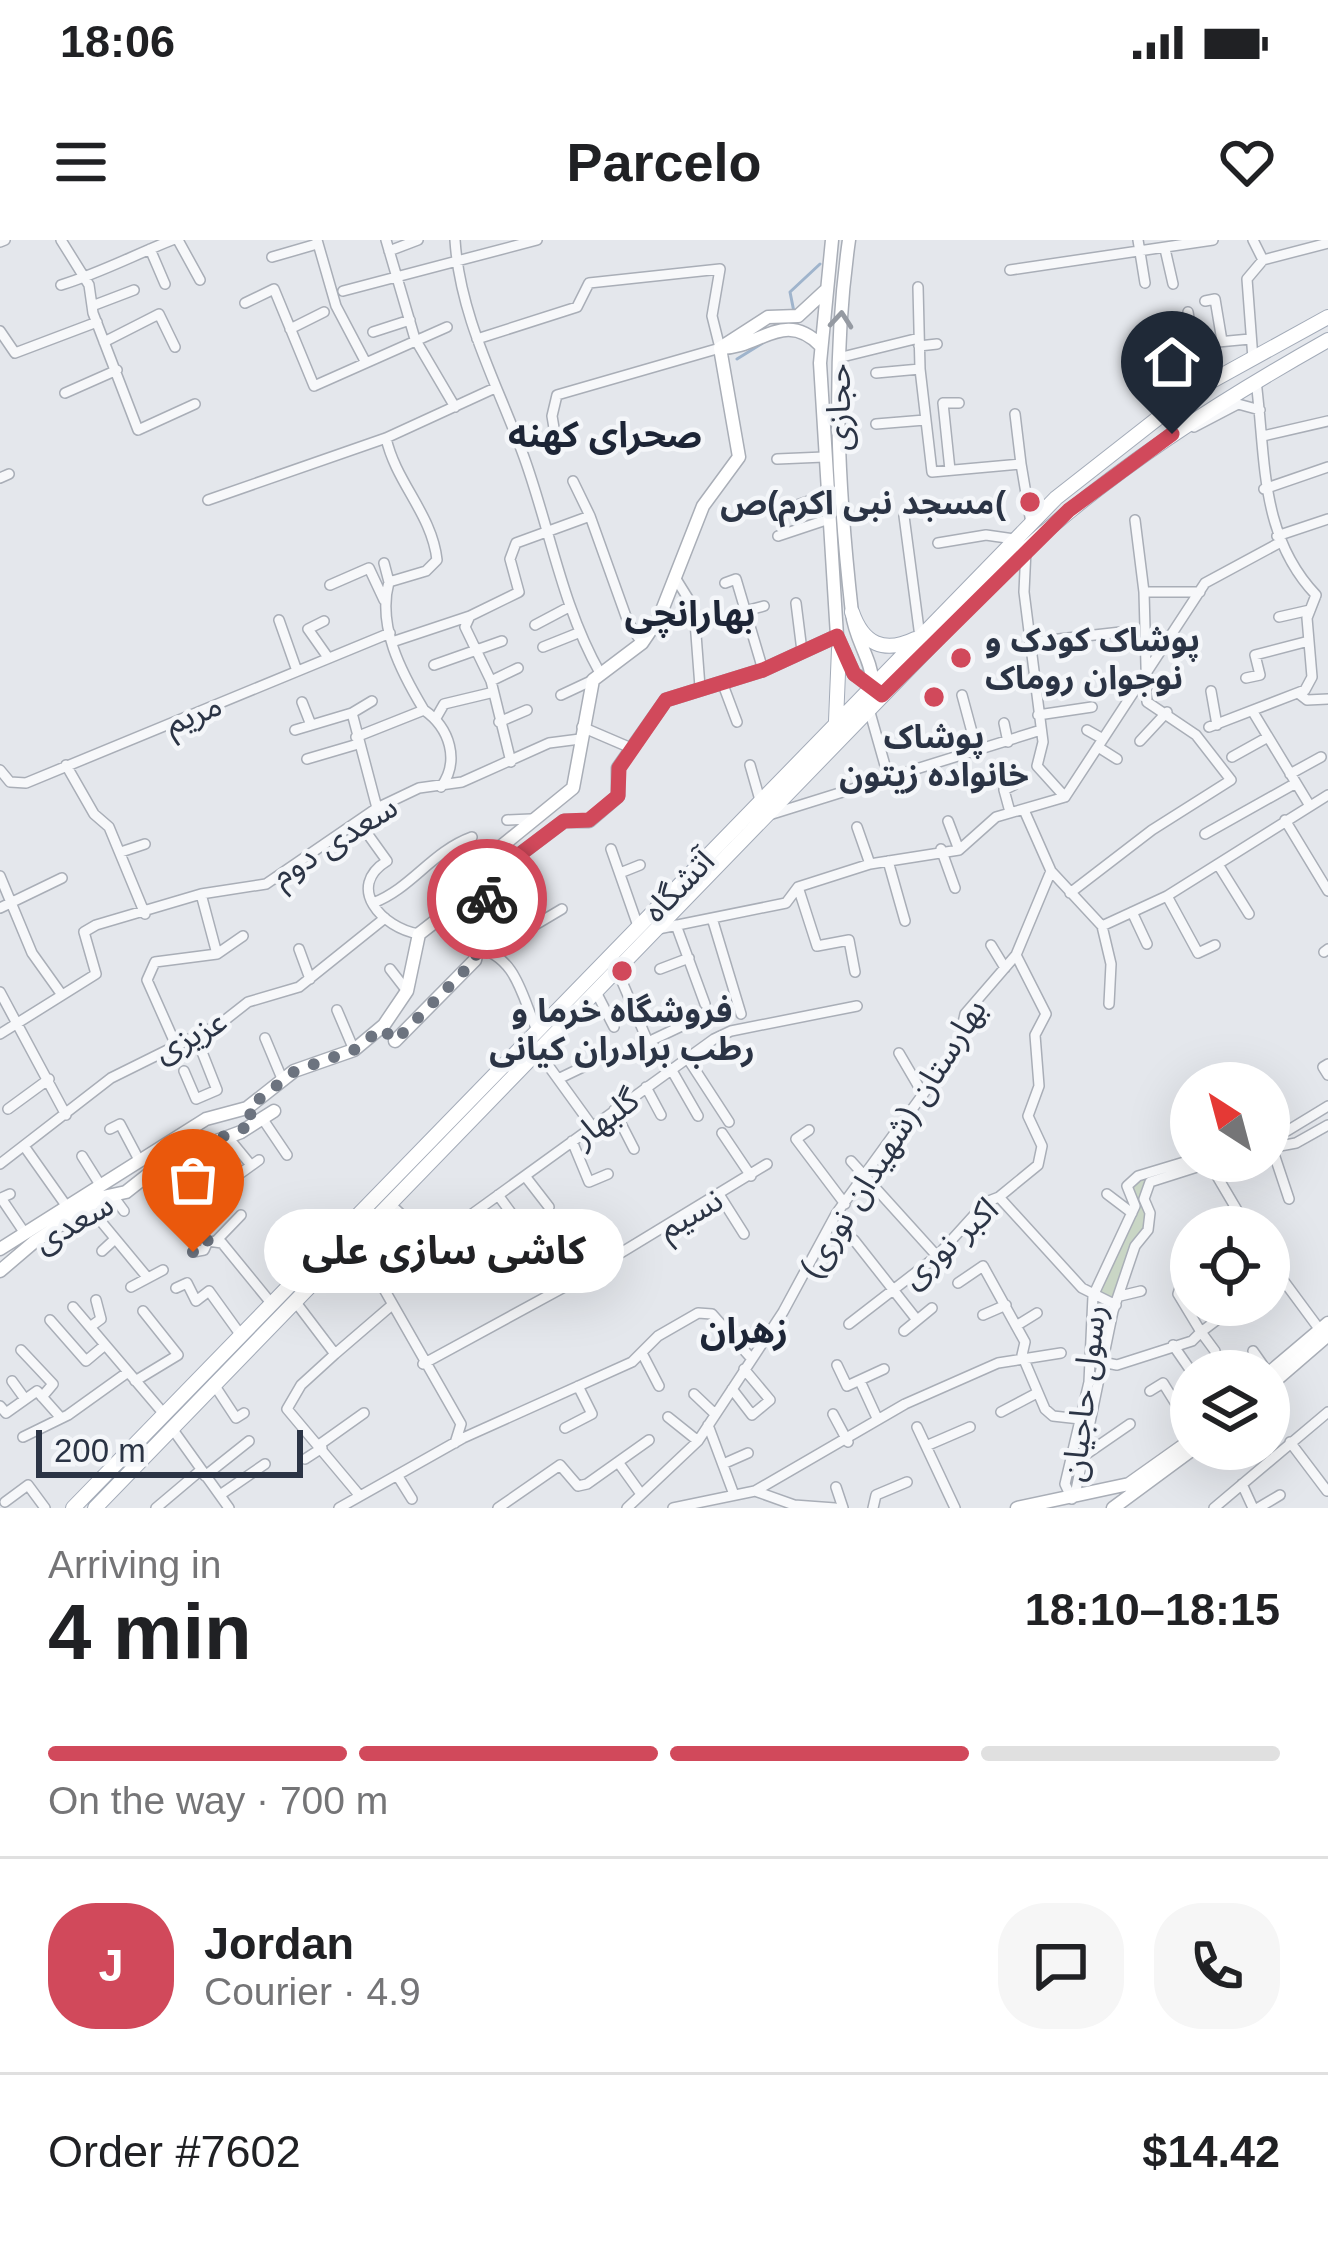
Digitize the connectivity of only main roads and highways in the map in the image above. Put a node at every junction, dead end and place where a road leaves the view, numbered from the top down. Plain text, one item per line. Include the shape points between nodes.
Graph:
1 (1328, 317) edge
2 (1328, 340) edge
3 (1218, 379) junction
4 (1227, 400) junction
5 (1020, 544) junction
6 (852, 612) road end
7 (920, 637) junction
8 (838, 642) road end
9 (878, 689) junction
10 (835, 724) junction
11 (306, 1277) junction
12 (276, 1308) junction
13 (168, 1421) junction
14 (73, 1508) edge
15 (95, 1508) edge

1 - 3 main road, آتشگاه
2 - 4 main road, آتشگاه
3 - 4 main road
3 - 5 main road, آتشگاه via 1148,424 1031,523
4 - 5 main road, آتشگاه
5 - 7 main road, آتشگاه
5 - 9 main road, آتشگاه
6 - 7 main road via 862,635 878,645
7 - 9 main road, آتشگاه
8 - 10 main road
9 - 10 main road, آتشگاه
9 - 11 main road, آتشگاه via 869,709 390,1204
10 - 11 main road, آتشگاه
11 - 12 main road, آتشگاه
11 - 12 main road, آتشگاه via 294,1300
12 - 13 main road, آتشگاه via 214,1383
12 - 13 main road, آتشگاه via 240,1334
13 - 14 main road, آتشگاه
13 - 15 main road, آتشگاه

